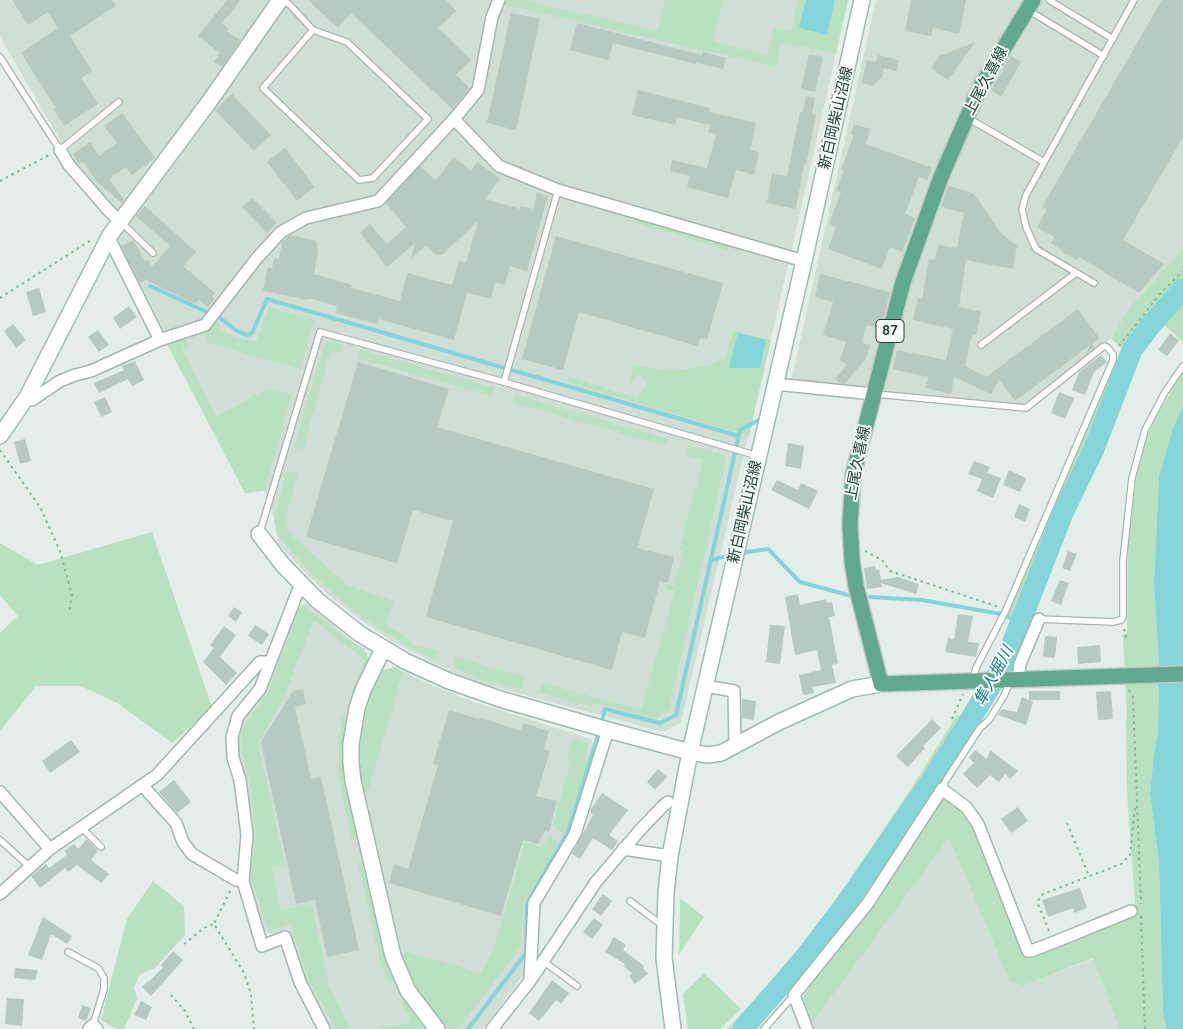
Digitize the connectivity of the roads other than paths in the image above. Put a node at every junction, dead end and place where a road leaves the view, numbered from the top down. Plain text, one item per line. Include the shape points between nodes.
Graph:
1 (282, 0) edge
2 (499, 0) edge
3 (862, 0) edge
4 (1049, 0) edge
5 (1134, 0) edge
6 (1030, 5) edge
7 (314, 30) junction
8 (1113, 39) junction
9 (1104, 56) junction
10 (0, 57) edge
11 (119, 102) dead end
12 (967, 117) junction
13 (454, 119) junction
14 (60, 150) junction
15 (1044, 162) junction
16 (558, 190) junction
17 (120, 221) junction
18 (110, 237) junction
19 (153, 253) dead end
20 (804, 261) junction
21 (1076, 273) junction
22 (1094, 283) dead end
23 (160, 340) junction
24 (981, 345) dead end
25 (1183, 366) edge
26 (504, 382) junction
27 (775, 384) junction
28 (873, 394) junction
29 (27, 397) junction
30 (0, 436) edge
31 (758, 456) junction
32 (259, 534) joint
33 (301, 583) junction
34 (1039, 619) joint
35 (383, 649) junction
36 (270, 662) junction
37 (1183, 674) edge
38 (1012, 679) junction
39 (969, 680) junction
40 (880, 684) junction
41 (705, 686) junction
42 (608, 730) junction
43 (735, 746) junction
44 (690, 752) junction
45 (142, 785) junction
46 (942, 789) junction
47 (0, 792) edge
48 (668, 802) dead end
49 (82, 827) junction
50 (0, 840) edge
51 (101, 847) dead end
52 (50, 848) junction
53 (623, 849) junction
54 (670, 856) junction
55 (30, 867) junction
56 (240, 881) junction
57 (0, 894) edge
58 (630, 901) dead end
59 (1136, 909) road end
60 (664, 926) junction
61 (68, 952) dead end
62 (543, 961) junction
63 (530, 981) junction
64 (577, 986) dead end
65 (794, 995) junction
66 (93, 1028) edge
67 (324, 1029) edge
68 (437, 1029) edge
69 (492, 1029) edge
70 (673, 1029) edge
71 (764, 1029) edge
72 (807, 1029) edge

1 - 7 lane
1 - 17 street
2 - 13 street via 492,17 478,90
3 - 20 street, 新白岡柴山沼線
4 - 8 lane
5 - 8 lane
6 - 9 lane
6 - 12 main road, 上尾久喜線 / 87 via 981,86
7 - 7 lane via 263,88 359,180 373,178 428,119 347,42
8 - 9 lane
9 - 15 lane
10 - 14 lane
11 - 14 lane
12 - 15 lane
12 - 28 main road, 上尾久喜線 / 87 via 941,177 903,282
13 - 16 street via 499,166
13 - 23 street via 378,201 306,218 281,232 204,325
14 - 17 street via 69,165
15 - 21 lane via 1022,209 1026,228 1036,250
16 - 20 street
16 - 26 lane
17 - 18 street
17 - 19 lane
18 - 23 street
18 - 29 street
20 - 27 street, 新白岡柴山沼線
21 - 22 lane
21 - 24 lane
23 - 29 street via 91,371 60,381 32,400
25 - 34 lane via 1145,430 1136,460 1123,561 1124,615 1121,620 1113,622
26 - 31 lane
26 - 32 lane via 320,332
27 - 28 street
27 - 31 street, 新白岡柴山沼線
28 - 39 lane via 1026,408 1104,346 1113,354 1114,360 1006,610
28 - 40 main road, 上尾久喜線 / 87 via 853,475 850,508 856,586
29 - 30 street
31 - 41 street, 新白岡柴山沼線
32 - 33 street
33 - 35 street via 337,617
33 - 36 street
34 - 38 street
35 - 42 street via 472,690
35 - 68 street via 357,708 351,744 353,781 392,956 408,991
36 - 45 street via 260,662 157,775
36 - 56 street via 260,689 238,716 232,737 247,835
37 - 38 main road via 1128,682
38 - 39 main road
38 - 46 lane via 989,720 980,728
39 - 40 main road
40 - 43 street via 835,696
41 - 43 street via 734,691
41 - 44 street, 新白岡柴山沼線
42 - 44 street
42 - 63 street via 575,834 534,903
43 - 44 street via 708,755
44 - 54 street, 新白岡柴山沼線
45 - 49 street
45 - 56 street via 176,823 192,854
46 - 59 street via 966,807 978,824 1028,951
46 - 65 street via 868,903
47 - 52 street
48 - 53 street
49 - 51 lane
49 - 52 street
50 - 55 lane
52 - 55 street
53 - 54 street
53 - 62 street via 596,882
54 - 60 street, 新白岡柴山沼線
55 - 57 street
56 - 67 street via 262,946 285,938 300,982
58 - 60 lane
60 - 70 street, 新白岡柴山沼線 via 664,958
61 - 66 lane via 98,968 104,978
62 - 63 street
62 - 64 lane
63 - 69 street
65 - 71 lane
65 - 72 street

